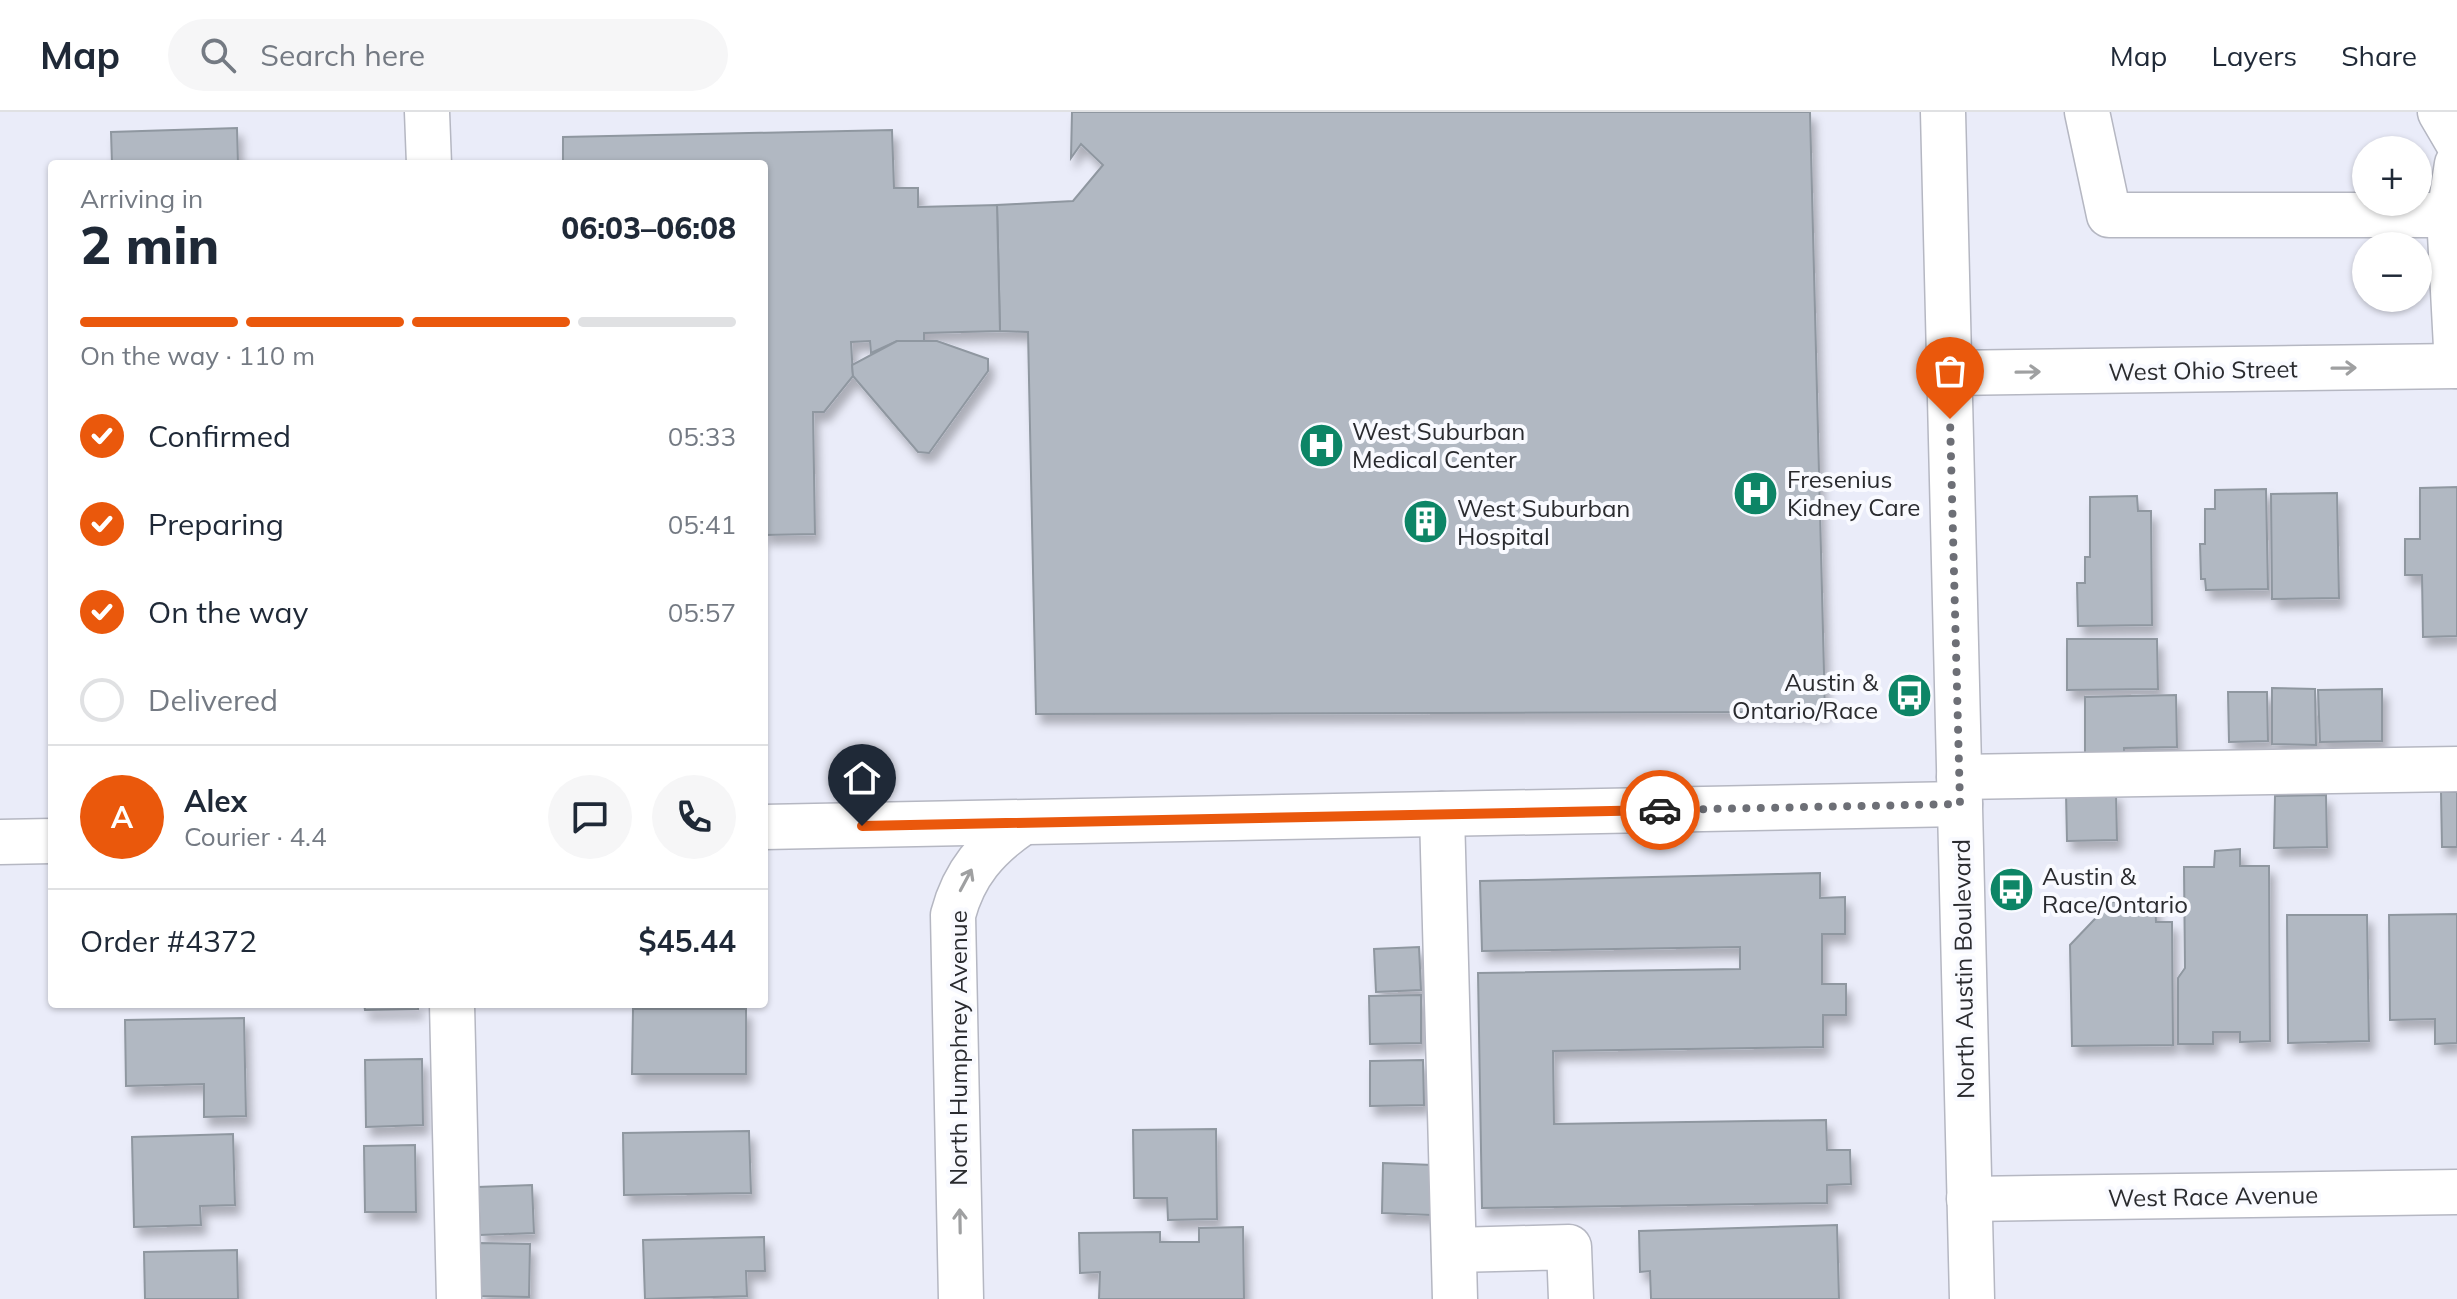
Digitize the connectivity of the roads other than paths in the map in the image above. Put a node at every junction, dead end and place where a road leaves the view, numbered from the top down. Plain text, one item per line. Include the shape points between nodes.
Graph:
1 (427, 112) edge
2 (1943, 112) edge
3 (2087, 112) edge
4 (2440, 112) edge
5 (2457, 141) edge
6 (429, 160) edge
7 (2457, 164) edge
8 (2449, 215) junction
9 (2457, 366) edge
10 (1950, 373) junction
11 (2457, 769) edge
12 (1959, 791) junction
13 (1442, 814) junction
14 (1022, 823) junction
15 (768, 827) edge
16 (48, 841) edge
17 (0, 842) edge
18 (452, 1008) edge
19 (2457, 1192) edge
20 (1969, 1199) junction
21 (1454, 1250) junction
22 (459, 1299) edge
23 (961, 1299) edge
24 (1455, 1299) edge
25 (1571, 1299) edge
26 (1972, 1299) edge

1 - 6 street
2 - 10 street, North Austin Boulevard
3 - 8 street via 2109,215
4 - 5 street
7 - 8 street
8 - 9 street
10 -> 9 street, West Ohio Street
10 - 12 street, North Austin Boulevard
11 - 12 street
12 - 13 street
12 - 20 street, North Austin Boulevard
13 - 14 street
13 - 21 street
14 - 15 street
23 -> 14 street, North Humphrey Avenue via 953,915 977,861
16 - 17 street
18 - 22 street
19 - 20 street, West Race Avenue
20 - 26 street, North Austin Boulevard
21 - 24 street
21 - 25 street via 1569,1247

